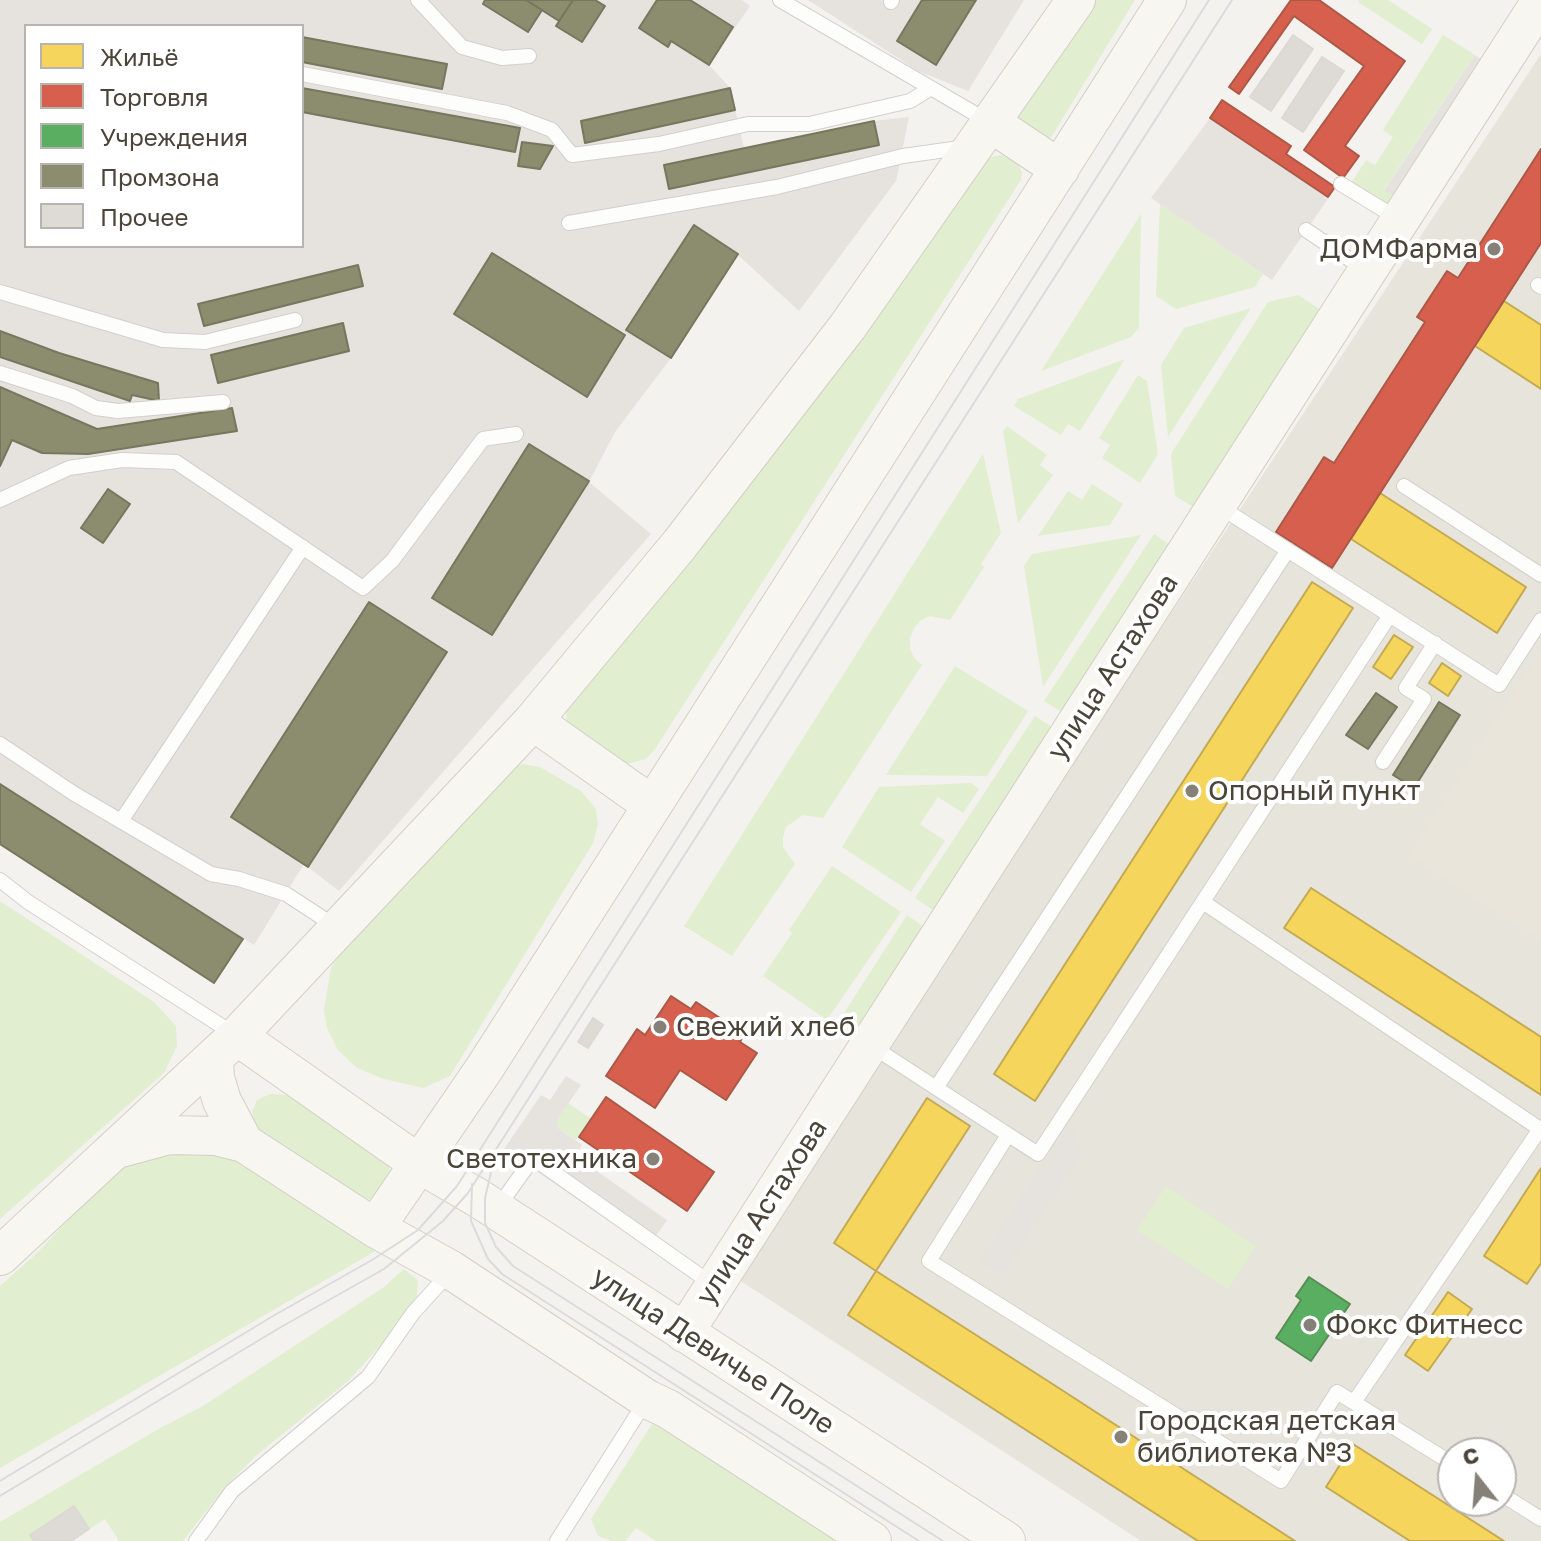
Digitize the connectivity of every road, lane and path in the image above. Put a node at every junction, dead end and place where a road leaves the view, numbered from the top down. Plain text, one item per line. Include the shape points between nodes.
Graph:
1 (418, 0) edge
2 (780, 0) edge
3 (1076, 0) edge
4 (1167, 0) edge
5 (1541, 1) edge
6 (529, 56) dead end
7 (304, 74) edge
8 (931, 88) junction
9 (983, 134) junction
10 (1060, 169) junction
11 (1341, 184) dead end
12 (1400, 220) junction
13 (569, 223) dead end
14 (1306, 230) dead end
15 (1367, 271) junction
16 (0, 292) edge
17 (295, 320) dead end
18 (0, 373) edge
19 (223, 402) dead end
20 (516, 434) dead end
21 (1404, 486) dead end
22 (0, 500) edge
23 (1217, 505) junction
24 (303, 547) junction
25 (1288, 550) junction
26 (1541, 575) edge
27 (1390, 615) junction
28 (1541, 620) edge
29 (1435, 643) junction
30 (533, 721) junction
31 (0, 744) edge
32 (1383, 762) dead end
33 (652, 805) junction
34 (121, 821) junction
35 (0, 880) edge
36 (1203, 902) junction
37 (339, 929) junction
38 (869, 1045) junction
39 (226, 1047) junction
40 (936, 1088) junction
41 (1008, 1135) junction
42 (244, 1143) junction
43 (119, 1149) junction
44 (418, 1163) junction
45 (452, 1183) junction
46 (496, 1210) junction
47 (375, 1228) junction
48 (0, 1256) edge
49 (451, 1270) junction
50 (714, 1286) junction
51 (684, 1333) junction
52 (647, 1399) junction
53 (1354, 1402) junction
54 (1437, 1454) edge
55 (1517, 1504) edge
56 (1541, 1519) edge
57 (560, 1537) edge
58 (196, 1541) edge
59 (576, 1541) edge
60 (872, 1541) edge
61 (1006, 1541) edge

1 - 6 lane via 462,47 502,58
2 - 8 lane
3 - 9 main road
4 - 10 main road
5 - 12 main road, улица Астахова
7 - 8 lane via 507,113 552,130 572,155 659,144 748,124 809,124 910,101
8 - 9 lane
9 - 10 main road
9 - 13 lane via 777,187
9 - 30 main road via 848,326 680,544
10 - 33 main road
11 - 12 lane
12 - 15 main road, улица Астахова
14 - 15 lane
15 - 23 main road, улица Астахова
16 - 17 lane via 163,340 205,342
18 - 19 lane via 118,411
20 - 24 lane via 483,439 392,561 363,588
21 - 26 lane
22 - 24 lane via 69,468 122,460 176,462
23 - 25 lane
23 - 38 main road, улица Астахова
24 - 34 lane
25 - 27 lane
25 - 40 lane
27 - 29 lane
27 - 36 lane
28 - 29 lane via 1499,685
29 - 32 lane via 1406,688 1424,699
30 - 33 main road
30 - 37 main road
31 - 34 lane
33 - 44 main road
34 - 37 lane via 211,874 286,894
35 - 39 lane
36 - 41 lane via 1038,1154
36 - 53 lane via 1540,1129
37 - 39 main road
38 - 40 lane
38 - 50 main road, улица Астахова
39 - 42 main road via 215,1078
39 - 43 main road
39 - 44 main road, улица Девичье Поле
40 - 41 lane
41 - 53 lane via 929,1261 1281,1481 1337,1392
42 - 43 main road via 169,1135
42 - 47 main road
43 - 48 main road
44 - 45 main road, улица Девичье Поле
44 - 47 main road
45 - 46 main road, улица Девичье Поле
45 - 47 main road
46 - 50 lane via 533,1158
46 - 51 main road, улица Девичье Поле
47 - 49 main road
49 - 52 main road
49 - 58 lane via 368,1377 232,1491
50 - 51 main road, улица Астахова
51 - 61 main road, улица Девичье Поле
52 - 57 lane
52 - 60 main road
53 - 54 lane
55 - 56 lane
57 - 59 lane

